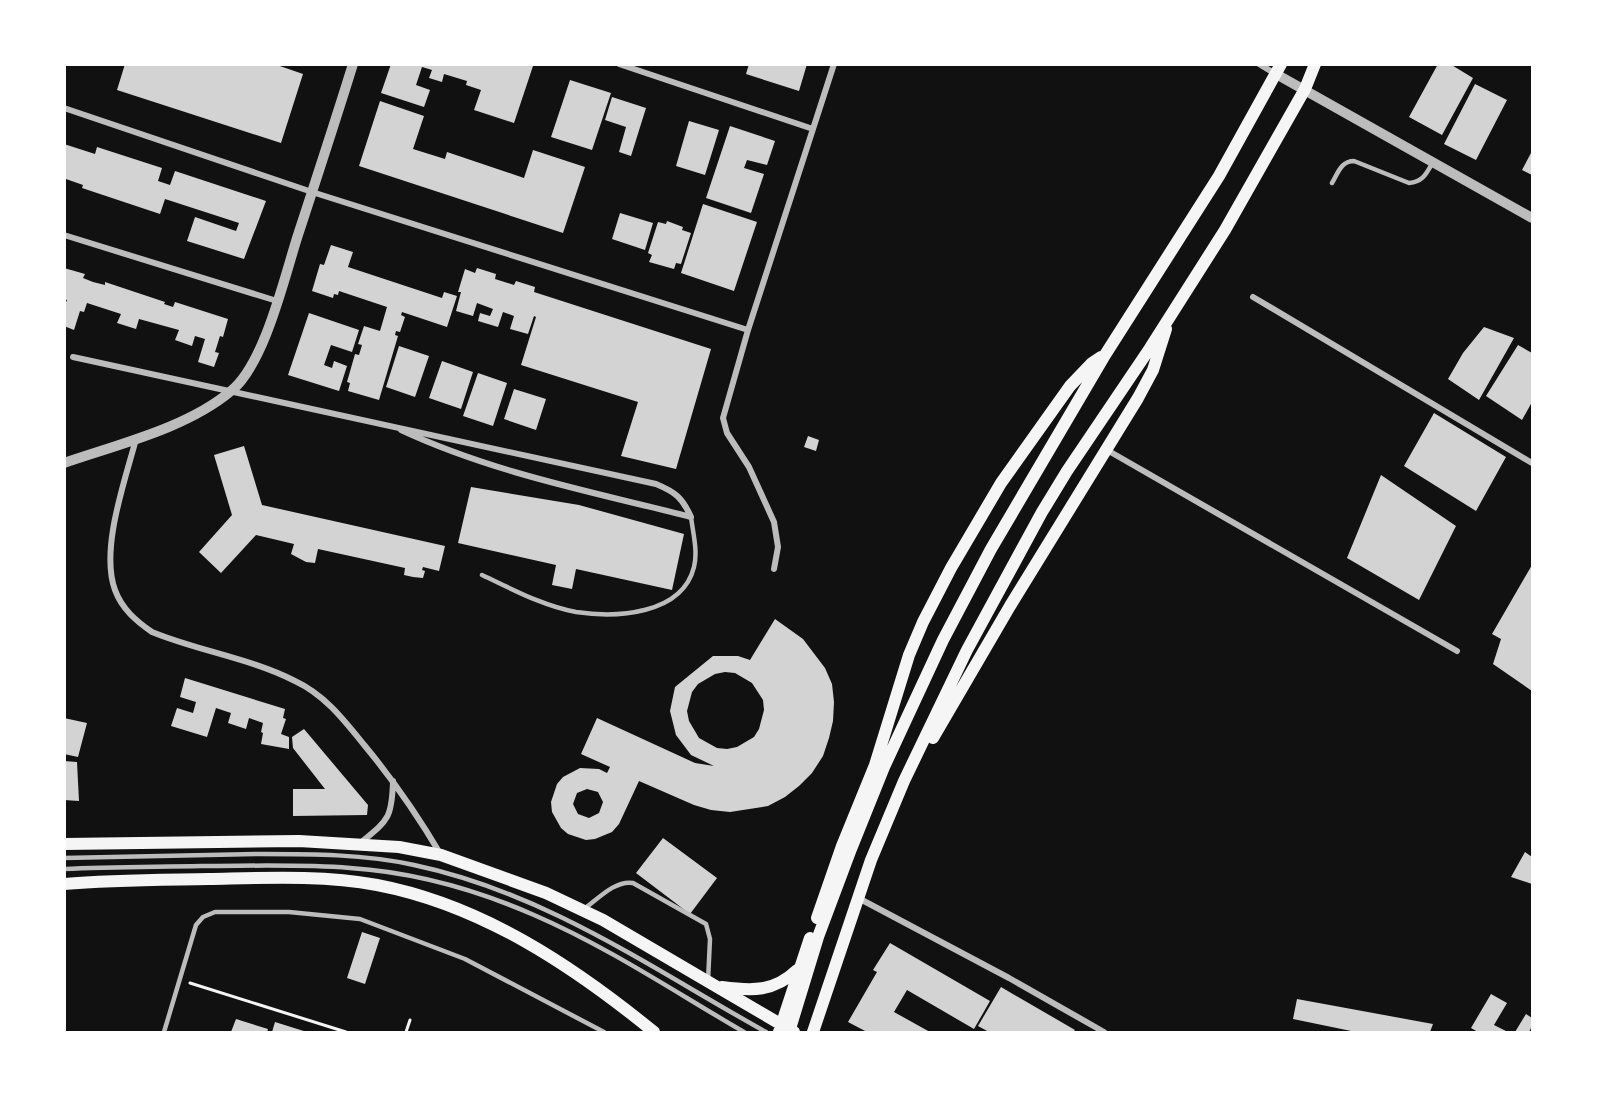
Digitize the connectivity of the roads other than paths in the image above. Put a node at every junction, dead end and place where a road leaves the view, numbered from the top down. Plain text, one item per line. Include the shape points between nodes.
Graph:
1 (353, 64) edge
2 (619, 64) edge
3 (834, 64) edge
4 (1259, 64) edge
5 (1315, 64) edge
6 (1279, 69) edge
7 (1305, 89) junction
8 (64, 108) edge
9 (813, 129) junction
10 (1433, 162) junction
11 (1332, 183) dead end
12 (312, 192) junction
13 (1533, 218) edge
14 (64, 235) edge
15 (1253, 297) dead end
16 (277, 301) junction
17 (1168, 319) junction
18 (748, 330) junction
19 (1105, 355) junction
20 (73, 357) dead end
21 (231, 392) junction
22 (389, 425) junction
23 (136, 438) junction
24 (1107, 450) junction
25 (64, 463) edge
26 (1533, 463) edge
27 (691, 517) junction
28 (774, 569) dead end
29 (482, 575) dead end
30 (1457, 651) dead end
31 (394, 780) junction
32 (64, 844) edge
33 (359, 844) junction
34 (441, 855) junction
35 (64, 858) edge
36 (64, 869) edge
37 (64, 884) edge
38 (862, 900) junction
39 (582, 910) junction
40 (800, 968) junction
41 (713, 984) junction
42 (783, 1030) edge
43 (164, 1032) edge
44 (604, 1032) edge
45 (654, 1032) edge
46 (744, 1032) edge
47 (766, 1032) edge
48 (794, 1032) edge
49 (814, 1032) edge
50 (1104, 1032) edge

1 - 12 street
2 - 9 street
3 - 9 street
4 - 6 street
5 - 7 main road
6 - 7 street
6 - 19 main road via 1219,176
7 - 10 street
7 - 17 main road via 1226,230
8 - 12 street
9 - 18 street
10 - 11 lane via 1424,178 1409,183 1347,161
10 - 13 street
12 - 16 street
12 - 18 street
14 - 16 street
15 - 26 street
16 - 21 street via 256,360
17 - 24 main road via 1153,369
17 - 49 main road via 1042,512 989,607 903,782 871,860
18 - 28 street via 723,422 771,512 778,547
19 - 40 main road via 1070,386 1001,483 923,622
19 - 42 main road via 970,586 943,640 884,767
20 - 21 street
21 - 22 street
21 - 23 street via 171,426
22 - 27 street via 449,452 508,471
22 - 27 street via 656,484 677,494
23 - 25 street
23 - 31 street via 110,552 115,590 125,609 152,632 261,667 309,688 329,704
24 - 30 street
24 - 38 main road via 926,749
27 - 29 lane via 696,556 682,591 665,603 634,612 576,612 537,600
31 - 33 street via 390,813
31 - 34 street
32 - 33 main road
33 - 34 main road
34 - 39 main road
35 - 47 lane via 304,854 413,865 489,887 587,928
36 - 46 lane via 288,865 400,874 477,894 533,914 588,940
37 - 45 main road via 275,878 376,885 412,894 499,928 550,955
38 - 49 main road
38 - 50 street
39 - 41 main road
39 - 41 lane via 627,882 706,924
40 - 41 main road via 787,980 763,988 743,990
40 - 42 main road
41 - 42 main road
42 - 48 main road
43 - 44 lane via 196,925 214,912 289,912 360,919 465,959

